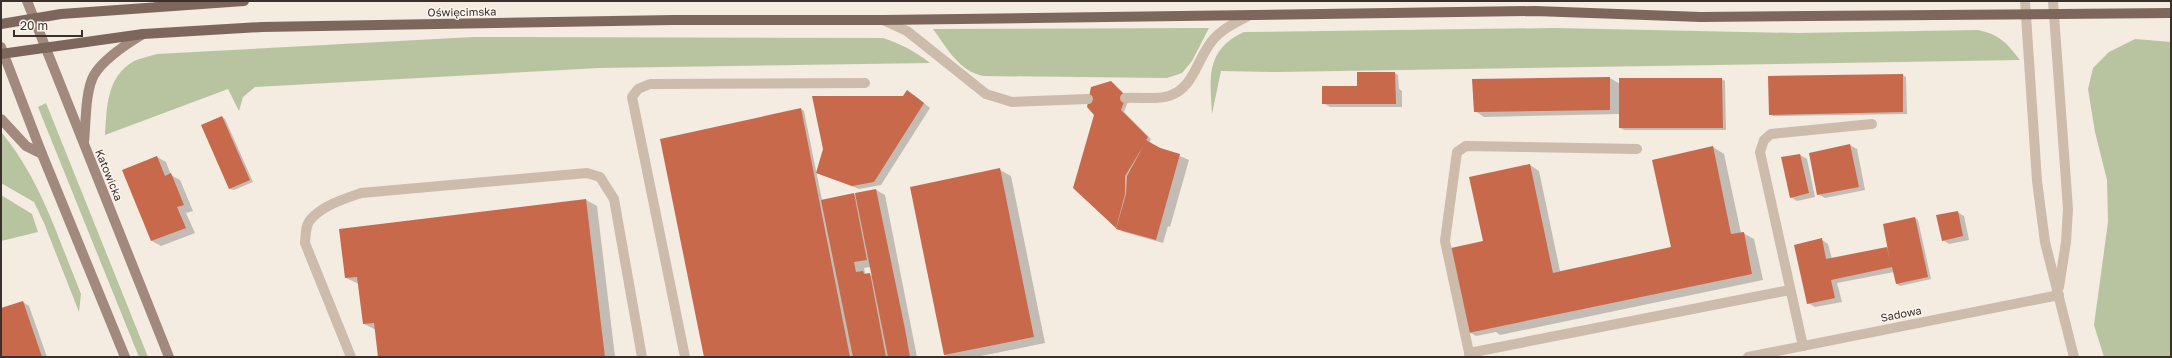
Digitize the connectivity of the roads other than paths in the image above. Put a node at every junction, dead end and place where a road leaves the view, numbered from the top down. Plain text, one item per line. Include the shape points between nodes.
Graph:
1 (27, 1) edge
2 (159, 1) edge
3 (244, 1) edge
4 (2025, 1) edge
5 (2053, 1) edge
6 (176, 4) junction
7 (2171, 13) edge
8 (1250, 15) junction
9 (2053, 15) junction
10 (2026, 16) junction
11 (33, 17) junction
12 (883, 20) junction
13 (1, 24) edge
14 (143, 34) junction
15 (45, 47) junction
16 (2, 51) edge
17 (865, 83) dead end
18 (1125, 98) dead end
19 (1088, 99) dead end
20 (1, 119) edge
21 (1872, 124) dead end
22 (84, 144) junction
23 (1637, 149) dead end
24 (42, 154) junction
25 (1790, 290) junction
26 (2059, 295) junction
27 (1803, 346) junction
28 (1470, 355) edge
29 (125, 357) edge
30 (169, 357) edge
31 (351, 357) edge
32 (642, 357) edge
33 (685, 357) edge
34 (1748, 357) edge
35 (2074, 357) edge

1 - 11 main road, Katowicka
2 - 6 main road
3 - 6 main road
4 - 10 street
5 - 9 street
6 - 11 main road
7 - 9 main road, Oświęcimska
8 - 10 main road, Oświęcimska via 1535,11 1701,17
8 - 12 main road, Oświęcimska
8 - 18 street via 1229,26 1212,41 1192,77 1177,92 1168,96
9 - 10 main road, Oświęcimska
9 - 26 street via 2068,210
10 - 26 street via 2037,181 2045,242
11 - 13 main road
11 - 15 main road, Katowicka
12 - 14 main road, Oświęcimska via 673,20 262,27
12 - 19 street via 907,31 986,94 1012,102
14 - 15 main road, Oświęcimska
14 - 22 main road via 118,50 94,75
15 - 16 main road, Oświęcimska
15 - 22 main road, Katowicka
16 - 24 main road
17 - 33 street via 650,84 638,89 632,97
20 - 24 main road via 26,146
21 - 25 street via 1771,134 1764,140 1760,152
22 - 30 main road, Katowicka
23 - 28 street via 1466,146 1457,152 1445,241
24 - 29 main road
25 - 27 street
25 - 28 street
26 - 27 street, Sadowa
26 - 35 street
27 - 34 street, Sadowa
31 - 32 street via 305,243 310,219 336,201 361,193 587,173 600,177 614,199

